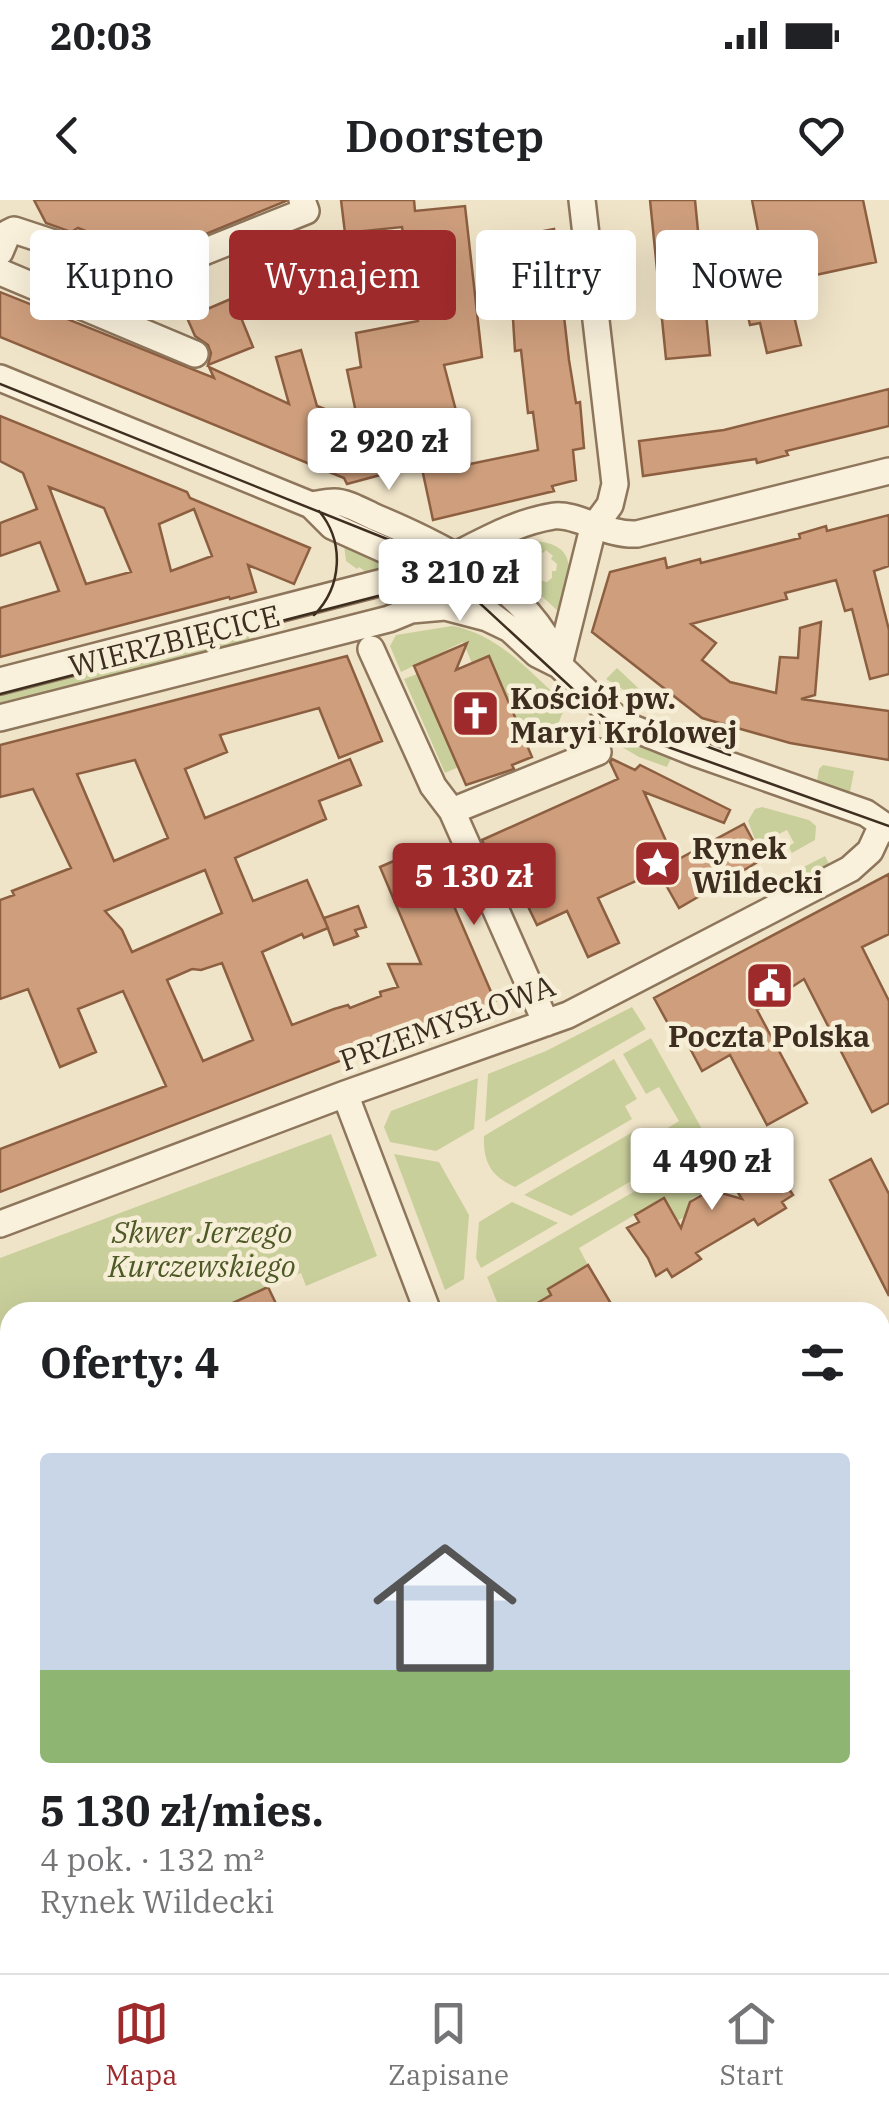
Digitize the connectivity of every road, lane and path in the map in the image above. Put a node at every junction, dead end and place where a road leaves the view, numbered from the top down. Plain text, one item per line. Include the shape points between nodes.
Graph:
1 (302, 200) edge
2 (582, 200) edge
3 (0, 252) edge
4 (0, 272) edge
5 (195, 354) dead end
6 (0, 378) edge
7 (889, 470) edge
8 (311, 506) junction
9 (593, 528) junction
10 (391, 550) junction
11 (442, 567) junction
12 (392, 580) junction
13 (411, 610) junction
14 (510, 629) junction
15 (370, 649) dead end
16 (559, 666) junction
17 (0, 681) edge
18 (0, 718) edge
19 (598, 752) dead end
20 (452, 811) junction
21 (882, 818) edge
22 (546, 1024) junction
23 (345, 1094) junction
24 (0, 1224) edge
25 (424, 1302) edge

1 - 3 street via 306,211 166,270 18,231 8,233
2 - 9 street via 615,484
4 - 5 street
6 - 8 street
7 - 9 street, WIERZBIĘCICE via 637,534
8 - 10 street via 332,526
8 - 11 street via 337,501 426,539
9 - 11 street, WIERZBIĘCICE via 553,516 476,542
9 - 16 street
10 - 11 street
10 - 12 street via 401,566
11 - 12 street, WIERZBIĘCICE
11 - 13 street, WIERZBIĘCICE
11 - 14 street
11 - 16 street via 493,582 532,618
12 - 17 street, WIERZBIĘCICE
13 - 14 street via 445,607
13 - 18 street, WIERZBIĘCICE
14 - 16 street
15 - 20 street via 433,786
16 - 21 street via 630,726
19 - 20 street
20 - 22 street
21 - 22 street, PRZEMYSŁOWA via 870,851 850,869
22 - 23 street, PRZEMYSŁOWA
23 - 24 street, PRZEMYSŁOWA
23 - 25 street

